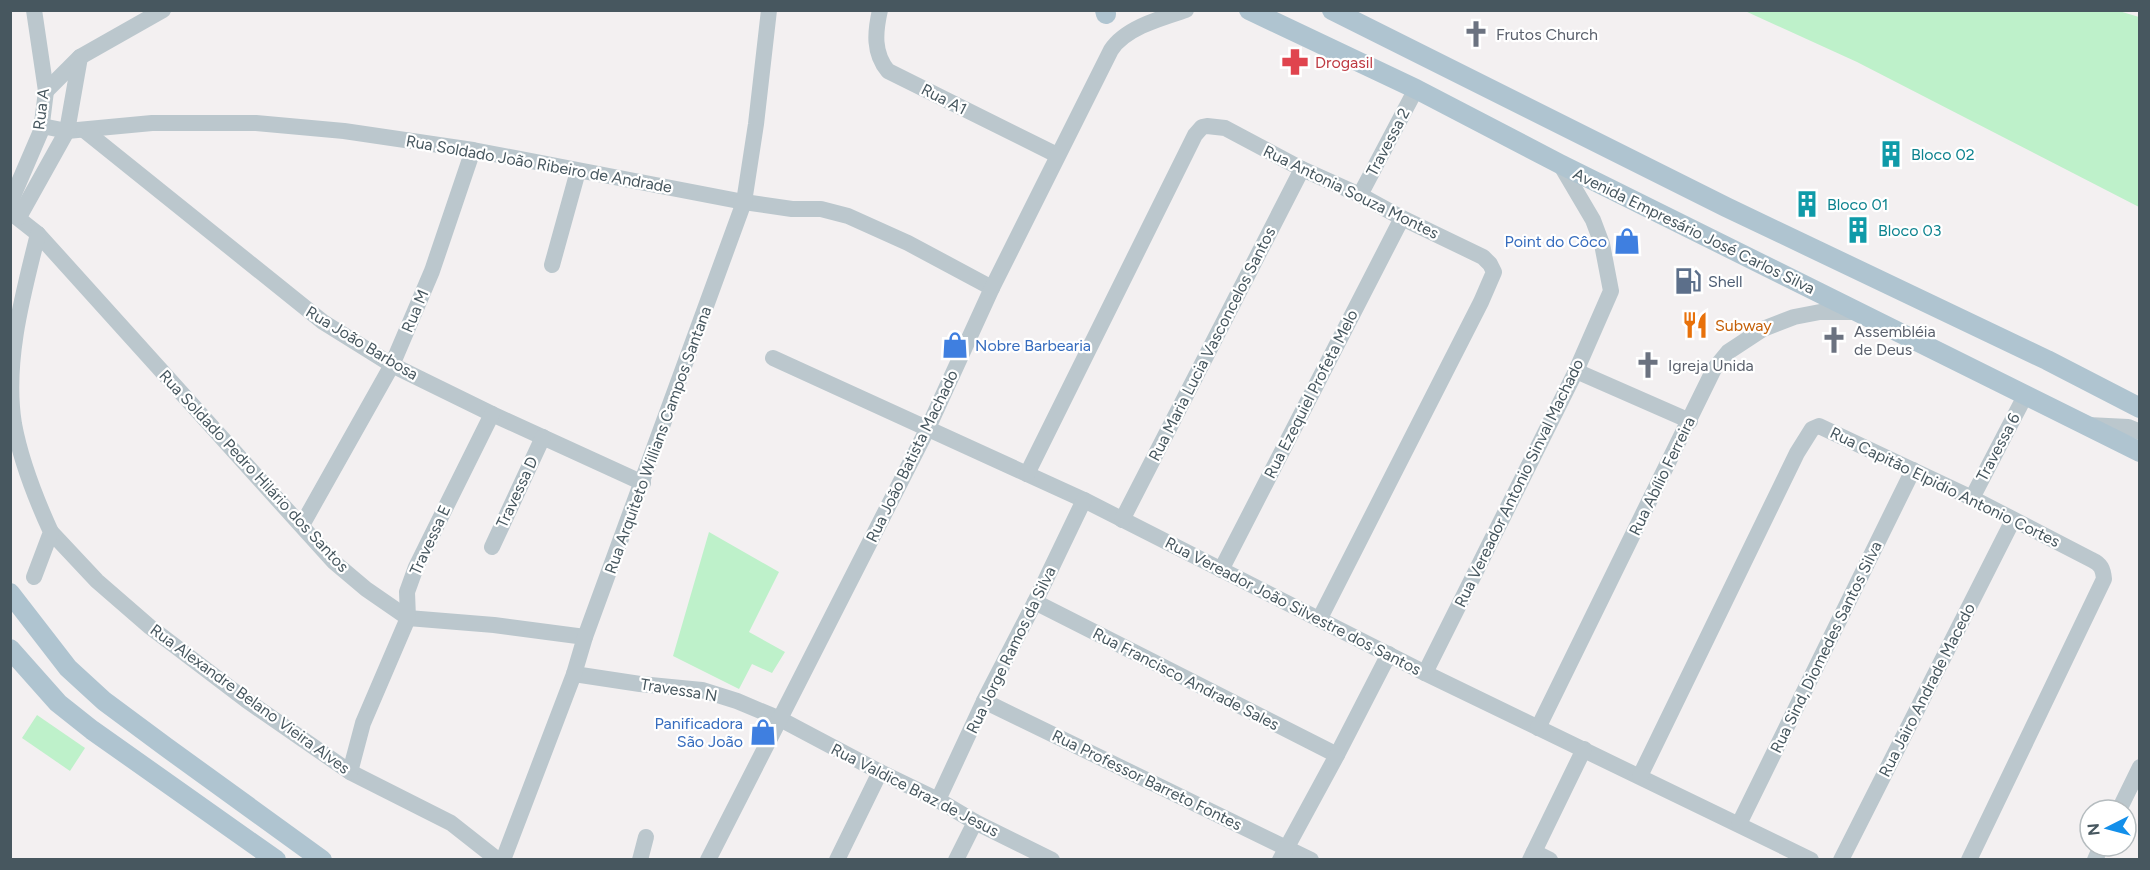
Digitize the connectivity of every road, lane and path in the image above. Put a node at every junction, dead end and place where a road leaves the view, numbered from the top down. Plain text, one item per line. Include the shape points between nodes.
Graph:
1 (34, 10) edge
2 (163, 10) edge
3 (769, 10) edge
4 (880, 10) edge
5 (1185, 10) edge
6 (1249, 10) edge
7 (1332, 10) edge
8 (1107, 12) edge
9 (1114, 45) junction
10 (80, 57) junction
11 (1416, 89) junction
12 (46, 91) junction
13 (42, 126) junction
14 (75, 131) junction
15 (473, 150) junction
16 (1057, 155) junction
17 (1560, 164) junction
18 (1302, 169) junction
19 (578, 171) junction
20 (1360, 195) junction
21 (744, 202) junction
22 (13, 211) edge
23 (1402, 218) junction
24 (38, 234) junction
25 (552, 265) dead end
26 (992, 288) junction
27 (1858, 312) junction
28 (773, 358) dead end
29 (392, 365) junction
30 (1576, 371) junction
31 (2025, 396) junction
32 (2139, 408) edge
33 (492, 414) junction
34 (1690, 421) junction
35 (2087, 425) junction
36 (928, 428) junction
37 (2139, 432) edge
38 (543, 437) junction
39 (2139, 452) edge
40 (1913, 470) junction
41 (1027, 474) junction
42 (643, 483) junction
43 (1972, 498) junction
44 (1084, 500) junction
45 (1122, 520) junction
46 (2013, 520) junction
47 (302, 525) junction
48 (51, 532) junction
49 (492, 547) dead end
50 (1221, 570) junction
51 (34, 577) dead end
52 (10, 593) edge
53 (1035, 602) junction
54 (408, 618) junction
55 (1320, 618) junction
56 (585, 637) junction
57 (10, 649) edge
58 (1389, 654) junction
59 (1425, 673) junction
60 (574, 674) junction
61 (984, 701) junction
62 (780, 719) junction
63 (1538, 728) junction
64 (1584, 749) junction
65 (1337, 755) junction
66 (2139, 767) edge
67 (350, 772) junction
68 (880, 772) junction
69 (1640, 776) junction
70 (2125, 798) edge
71 (938, 800) junction
72 (975, 822) junction
73 (1739, 824) junction
74 (646, 837) dead end
75 (1283, 853) edge
76 (1532, 856) edge
77 (276, 860) edge
78 (322, 860) edge
79 (498, 860) edge
80 (503, 860) edge
81 (640, 860) edge
82 (708, 860) edge
83 (837, 860) edge
84 (956, 860) edge
85 (1052, 860) edge
86 (1311, 860) edge
87 (1550, 860) edge
88 (1811, 860) edge
89 (1841, 860) edge
90 (1969, 860) edge

1 - 12 street, Rua A
2 - 10 street
3 - 21 street, Rua Arquiteto Willians Campos Santana
4 - 16 street, Rua A1 via 876,42 882,64 888,70
5 - 9 street via 1146,25
6 - 11 main road, Avenida Empresário José Carlos Silva
7 - 32 main road
8 - 9 street
9 - 16 street, Rua João Batista Machado
10 - 12 street
10 - 14 street, Rua A
11 - 17 main road, Avenida Empresário José Carlos Silva
11 - 20 street, Travessa 2
12 - 13 street, Rua A
13 - 14 street
13 - 22 street, Rua A
14 - 15 street, Rua Soldado João Ribeiro de Andrade via 152,123 256,123
14 - 22 street, Rua A
14 - 29 street, Rua João Barbosa via 322,322
15 - 19 street, Rua Soldado João Ribeiro de Andrade
15 - 29 street, Rua M via 432,271
16 - 26 street, Rua João Batista Machado
17 - 27 main road, Avenida Empresário José Carlos Silva
17 - 30 street, Rua Vereador Antonio Sinval Machado via 1593,220 1611,291
18 - 20 street, Rua Antonia Souza Montes
18 - 41 street, Rua Antonia Souza Montes via 1225,128 1207,126 1199,130
18 - 45 street, Rua Maria Lucia Vasconcelos Santos
19 - 21 street, Rua Soldado João Ribeiro de Andrade
19 - 25 street
20 - 23 street, Rua Antonia Souza Montes
21 - 26 street, Rua Soldado João Ribeiro de Andrade via 792,210 820,208 848,216
21 - 42 street, Rua Arquiteto Willians Campos Santana
22 - 24 street, Rua Soldado Pedro Hilário dos Santos
23 - 50 street, Rua Ezequiel Profeta Melo
23 - 55 street, Rua Antonia Souza Montes via 1483,256 1494,272
24 - 47 street, Rua Soldado Pedro Hilário dos Santos
24 - 48 street, Rua Alexandre Belano Vieira Alves via 19,311 12,363 14,422 22,460
26 - 36 street, Rua João Batista Machado
27 - 31 main road, Avenida Empresário José Carlos Silva
27 - 34 street, Rua Abílio Ferreira via 1794,316 1763,329 1728,352 1714,369
28 - 36 street, Rua Vereador João Silvestre dos Santos
29 - 33 street, Rua João Barbosa
29 - 47 street, Rua M
30 - 34 street
30 - 59 street, Rua Vereador Antonio Sinval Machado
31 - 35 main road, Avenida Empresário José Carlos Silva
31 - 43 street, Travessa 6
33 - 38 street, Rua João Barbosa
33 - 54 street, Travessa E via 416,567 407,592
34 - 63 street, Rua Abílio Ferreira
35 - 37 street via 2128,427
35 - 39 main road, Avenida Empresário José Carlos Silva
36 - 41 street, Rua Vereador João Silvestre dos Santos
36 - 62 street, Rua João Batista Machado
38 - 42 street, Rua João Barbosa
38 - 49 street, Travessa D
40 - 43 street, Rua Capitão Elpidio Antonio Cortes
40 - 69 street, Rua Capitão Elpidio Antonio Cortes via 1822,427 1812,429
40 - 73 street, Rua Sind, Diomedes Santos Silva
41 - 44 street, Rua Vereador João Silvestre dos Santos
42 - 56 street, Rua Arquiteto Willians Campos Santana
43 - 46 street, Rua Capitão Elpidio Antonio Cortes
44 - 45 street, Rua Vereador João Silvestre dos Santos
44 - 53 street, Rua Jorge Ramos da Silva
45 - 50 street, Rua Vereador João Silvestre dos Santos
46 - 89 street, Rua Jairo Andrade Macedo
46 - 90 street, Rua Capitão Elpidio Antonio Cortes via 2097,562 2104,579
47 - 54 street, Rua Soldado Pedro Hilário dos Santos via 334,562
48 - 51 street
48 - 67 street, Rua Alexandre Belano Vieira Alves via 150,627
50 - 55 street, Rua Vereador João Silvestre dos Santos
52 - 78 main road via 68,668 104,700
53 - 61 street, Rua Jorge Ramos da Silva
53 - 65 street, Rua Francisco Andrade Sales
54 - 56 street, Rua Soldado Pedro Hilário dos Santos
54 - 67 street, Travessa E via 363,723
55 - 58 street, Rua Vereador João Silvestre dos Santos
56 - 60 street, Rua Arquiteto Willians Campos Santana
57 - 77 main road via 58,703 92,730
58 - 59 street, Rua Vereador João Silvestre dos Santos
58 - 65 street
59 - 63 street, Rua Vereador João Silvestre dos Santos
60 - 62 street, Travessa N via 702,690
60 - 80 street, Rua Arquiteto Willians Campos Santana
61 - 71 street, Rua Jorge Ramos da Silva
61 - 75 street, Rua Professor Barreto Fontes
62 - 68 street, Rua Valdice Braz de Jesus
62 - 82 street, Rua João Batista Machado
63 - 64 street, Rua Vereador João Silvestre dos Santos
64 - 69 street, Rua Vereador João Silvestre dos Santos
64 - 76 street
65 - 75 street
66 - 70 street
67 - 79 street, Rua Alexandre Belano Vieira Alves via 451,823
68 - 71 street, Rua Valdice Braz de Jesus
68 - 83 street
69 - 73 street, Rua Vereador João Silvestre dos Santos
71 - 72 street, Rua Valdice Braz de Jesus
72 - 84 street
72 - 85 street, Rua Valdice Braz de Jesus
73 - 88 street, Rua Vereador João Silvestre dos Santos
74 - 81 street
75 - 86 street, Rua Professor Barreto Fontes
76 - 87 street

